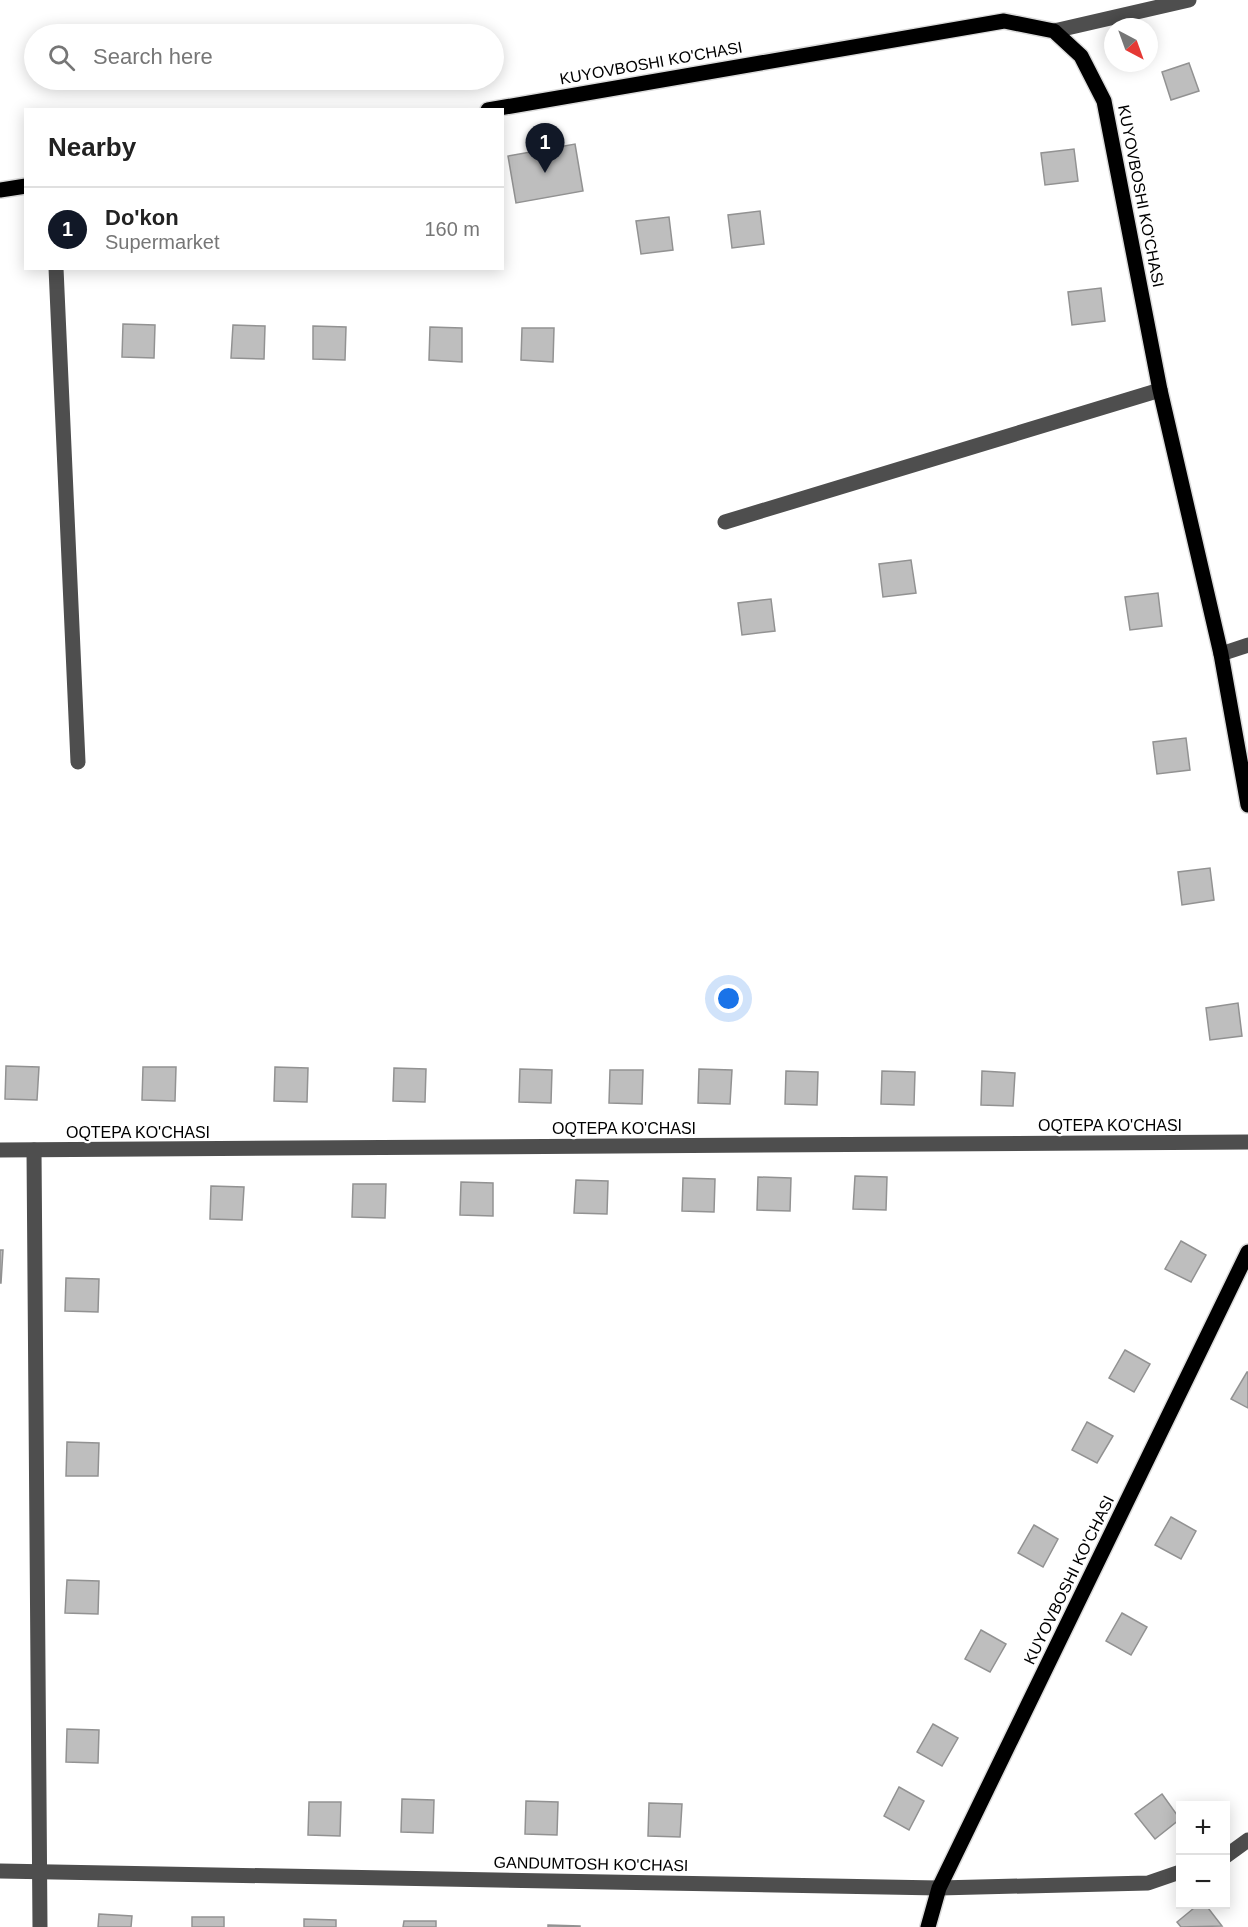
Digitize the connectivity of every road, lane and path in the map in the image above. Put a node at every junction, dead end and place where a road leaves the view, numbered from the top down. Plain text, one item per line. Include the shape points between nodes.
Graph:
1 (1189, 0) edge
2 (1054, 31) junction
3 (500, 108) edge
4 (24, 186) edge
5 (0, 189) edge
6 (56, 270) edge
7 (1160, 390) junction
8 (725, 522) dead end
9 (1248, 645) edge
10 (1221, 654) junction
11 (78, 762) dead end
12 (1248, 805) edge
13 (1248, 1142) edge
14 (0, 1150) edge
15 (34, 1150) junction
16 (1248, 1252) edge
17 (1248, 1840) edge
18 (1227, 1855) edge
19 (0, 1871) edge
20 (39, 1872) junction
21 (1176, 1873) edge
22 (939, 1888) junction
23 (40, 1927) edge
24 (928, 1927) edge

1 - 2 street
2 - 3 main road, KUYOVBOSHI KO'CHASI via 1004,21
2 - 7 main road, KUYOVBOSHI KO'CHASI via 1081,56 1104,101
4 - 5 main road
6 - 11 street
7 - 8 street
7 - 10 main road, KUYOVBOSHI KO'CHASI
9 - 10 street
10 - 12 main road, KUYOVBOSHI KO'CHASI
13 - 15 street, OQTEPA KO'CHASI
14 - 15 street, OQTEPA KO'CHASI
15 - 20 street
16 - 22 main road, KUYOVBOSHI KO'CHASI
17 - 18 street
19 - 20 street, GANDUMTOSH KO'CHASI
20 - 22 street, GANDUMTOSH KO'CHASI
20 - 23 street
21 - 22 street, GANDUMTOSH KO'CHASI via 1148,1882
22 - 24 main road, KUYOVBOSHI KO'CHASI

